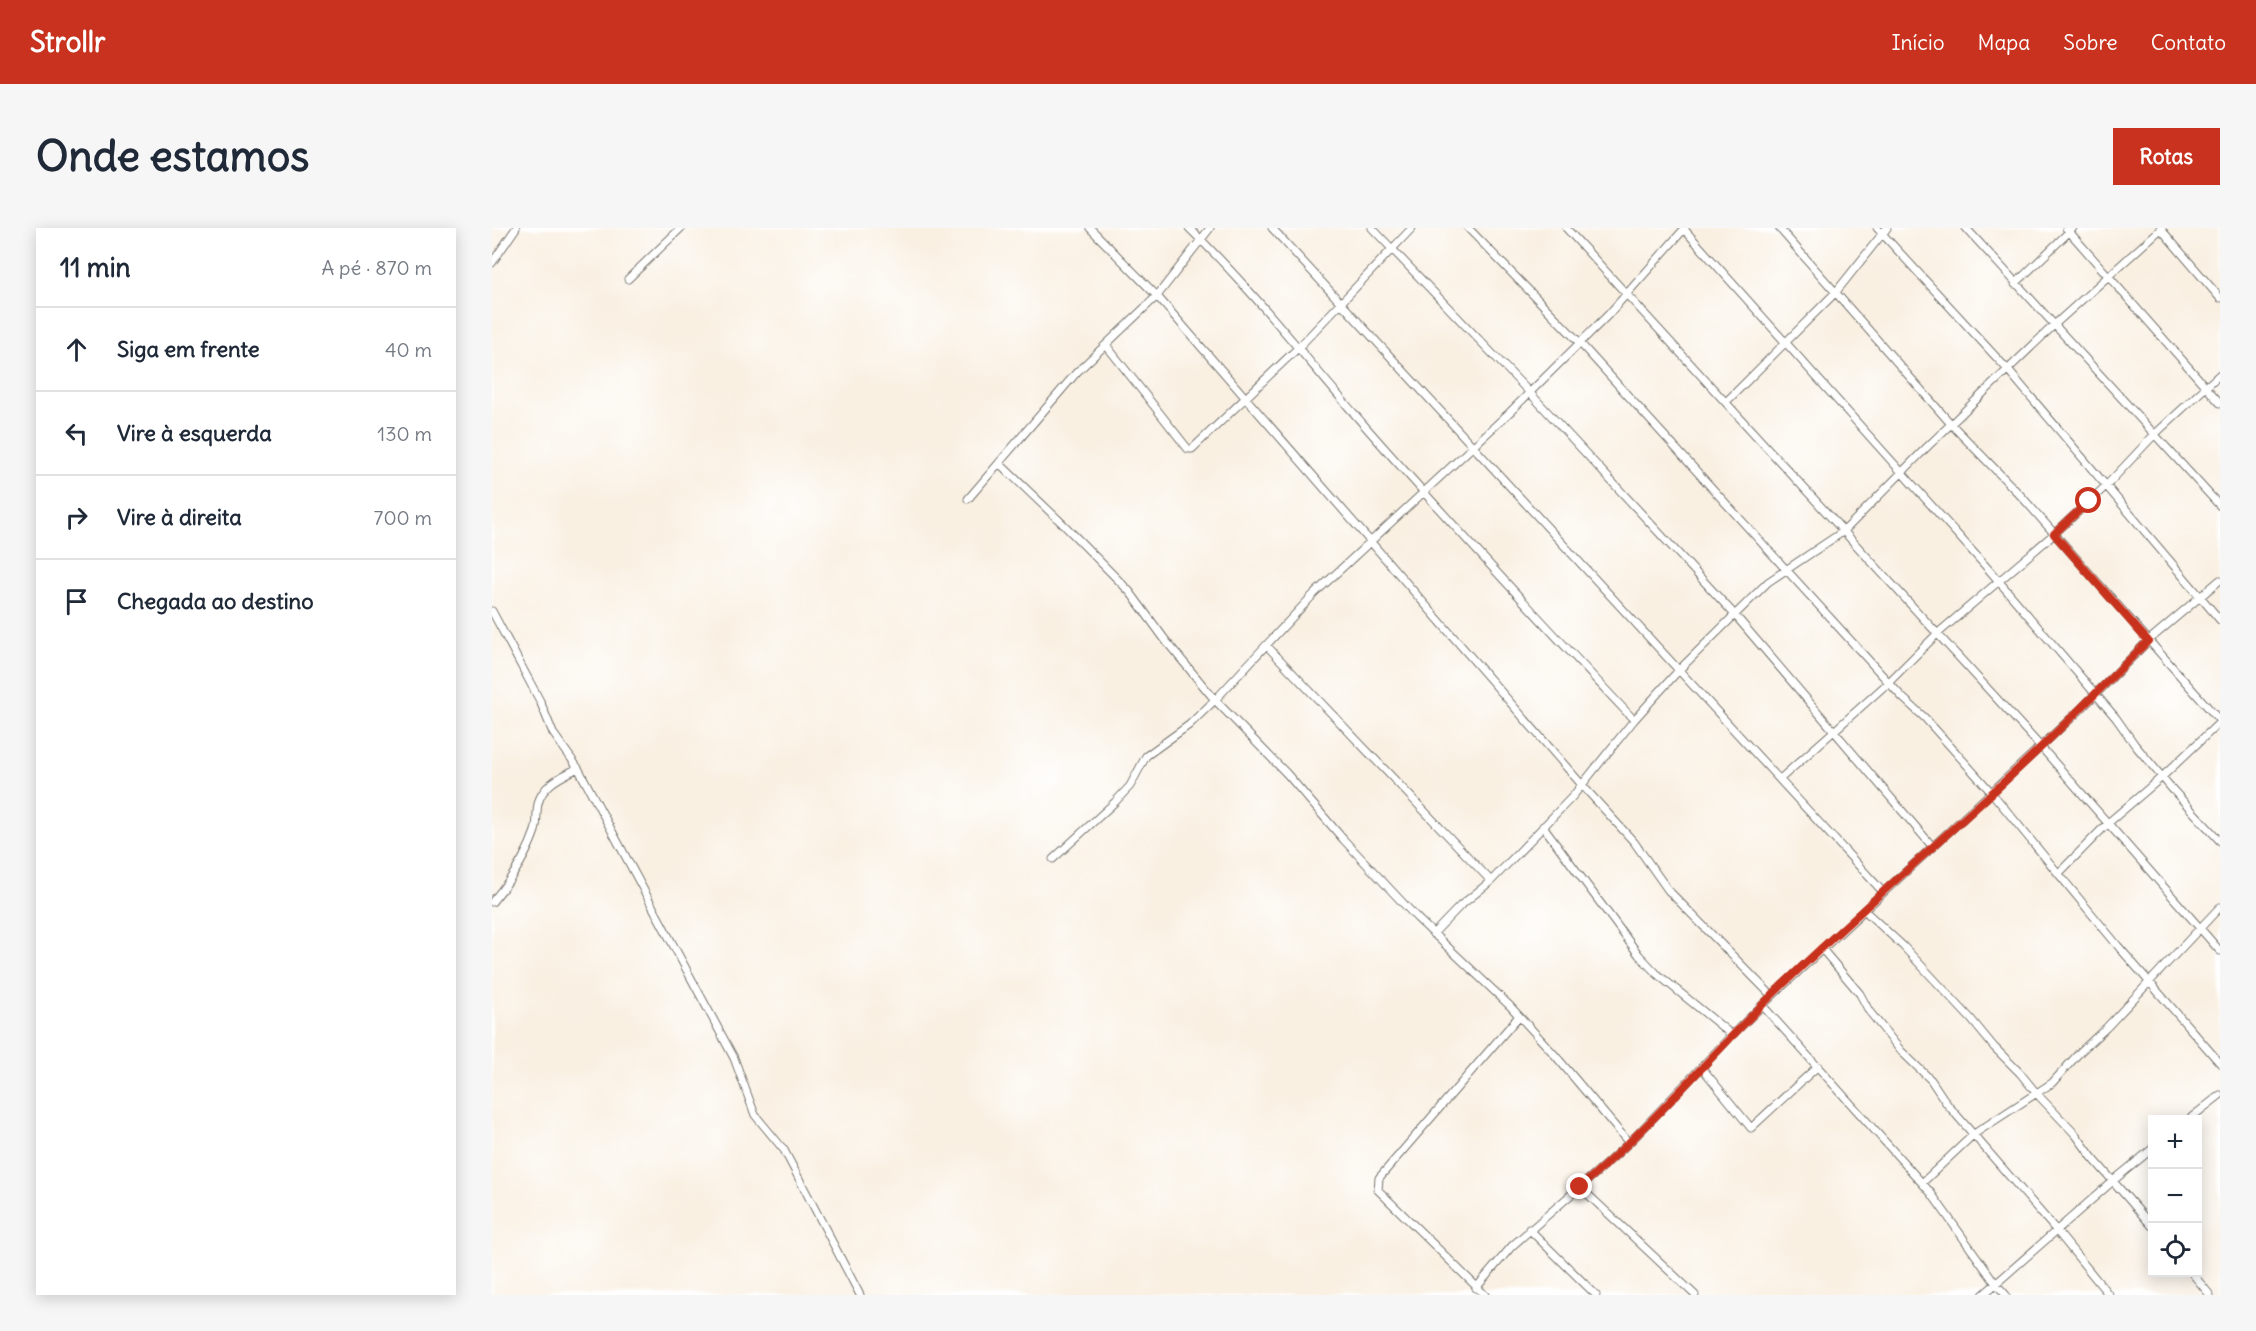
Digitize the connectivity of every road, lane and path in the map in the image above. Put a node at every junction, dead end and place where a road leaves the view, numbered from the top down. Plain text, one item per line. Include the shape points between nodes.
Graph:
1 (516, 228) edge
2 (681, 228) edge
3 (1090, 228) edge
4 (1189, 228) edge
5 (1210, 228) edge
6 (1272, 228) edge
7 (1372, 228) edge
8 (1412, 228) edge
9 (1468, 228) edge
10 (1566, 228) edge
11 (1684, 228) edge
12 (1779, 228) edge
13 (1966, 228) edge
14 (2161, 228) edge
15 (2069, 229) edge
16 (1882, 230) edge
17 (1201, 240) junction
18 (1391, 248) junction
19 (492, 263) edge
20 (2108, 276) junction
21 (628, 279) dead end
22 (2015, 284) junction
23 (1836, 292) junction
24 (1627, 294) junction
25 (1157, 296) junction
26 (2220, 298) edge
27 (1340, 302) junction
28 (2054, 326) junction
29 (1580, 343) junction
30 (1785, 343) junction
31 (1106, 345) junction
32 (1299, 347) junction
33 (2008, 370) junction
34 (2220, 375) edge
35 (2207, 387) junction
36 (1530, 393) junction
37 (1245, 398) junction
38 (1726, 402) junction
39 (2220, 403) edge
40 (1951, 424) junction
41 (2154, 435) junction
42 (1473, 446) junction
43 (999, 463) junction
44 (1901, 474) junction
45 (2106, 485) junction
46 (1423, 493) junction
47 (968, 499) dead end
48 (2220, 506) edge
49 (1844, 531) junction
50 (2054, 534) junction
51 (1369, 542) junction
52 (1786, 570) junction
53 (2220, 580) edge
54 (1999, 582) junction
55 (2201, 596) junction
56 (492, 611) edge
57 (1735, 615) junction
58 (2220, 620) edge
59 (1937, 634) junction
60 (2148, 641) junction
61 (1267, 646) junction
62 (1679, 670) junction
63 (1889, 682) junction
64 (2095, 694) junction
65 (1215, 700) junction
66 (1634, 720) junction
67 (2220, 722) edge
68 (1834, 730) junction
69 (2041, 747) junction
70 (578, 768) junction
71 (2162, 777) junction
72 (1780, 779) junction
73 (1582, 786) junction
74 (1992, 793) junction
75 (2108, 823) junction
76 (1543, 826) junction
77 (2220, 840) edge
78 (1932, 846) junction
79 (1053, 859) dead end
80 (2059, 873) junction
81 (1491, 881) junction
82 (1883, 892) junction
83 (492, 903) edge
84 (2220, 907) edge
85 (1864, 910) junction
86 (2200, 928) junction
87 (1433, 934) junction
88 (1822, 949) junction
89 (2220, 951) edge
90 (2149, 982) junction
91 (1772, 996) junction
92 (1762, 1005) junction
93 (1520, 1016) junction
94 (1732, 1035) junction
95 (2220, 1063) edge
96 (1818, 1066) junction
97 (1702, 1068) junction
98 (2037, 1094) junction
99 (2220, 1095) edge
100 (2193, 1115) edge
101 (1974, 1134) junction
102 (1629, 1143) junction
103 (2148, 1152) edge
104 (2114, 1180) junction
105 (1922, 1183) junction
106 (1580, 1187) junction
107 (2150, 1223) edge
108 (1529, 1229) junction
109 (2056, 1230) junction
110 (2195, 1277) edge
111 (1996, 1284) junction
112 (1476, 1288) junction
113 (860, 1295) edge
114 (1485, 1295) edge
115 (1596, 1295) edge
116 (1695, 1295) edge
117 (1983, 1295) edge
118 (2006, 1295) edge
119 (2109, 1295) edge
120 (2210, 1295) edge

1 - 19 street
2 - 21 street
3 - 25 street
4 - 17 street
5 - 17 street
6 - 27 street
7 - 18 street
8 - 18 street
9 - 29 street
10 - 24 street
11 - 24 street
11 - 30 street
12 - 23 street
13 - 22 street
14 - 20 street
14 - 26 street
15 - 20 street
15 - 22 street
16 - 23 street
16 - 33 street
17 - 25 street
17 - 32 street
18 - 27 street
18 - 36 street
20 - 28 street
20 - 35 street
22 - 28 street
23 - 30 street
23 - 40 street
24 - 29 street
24 - 38 street
25 - 31 street
25 - 37 street
27 - 32 street
27 - 42 street
28 - 33 street
28 - 41 street
29 - 36 street
29 - 52 street
30 - 38 street
30 - 44 street
31 - 37 street via 1188,449
31 - 43 street via 1077,372
32 - 37 street
32 - 46 street
33 - 40 street
33 - 45 street
34 - 35 street
35 - 39 street
35 - 41 street
36 - 42 street
36 - 57 street
37 - 51 street
38 - 49 street
40 - 44 street
40 - 50 street
41 - 45 street
41 - 48 street
42 - 46 street
42 - 62 street
43 - 47 street
43 - 65 street via 1130,592
44 - 49 street
44 - 54 street
45 - 50 street
45 - 55 street
46 - 51 street
46 - 66 street
49 - 52 street
49 - 59 street
50 - 54 street
50 - 60 street
51 - 61 street
51 - 73 street
52 - 57 street
52 - 63 street
53 - 55 street
54 - 59 street
54 - 64 street
55 - 58 street
55 - 60 street
56 - 70 street via 540,701 553,734
57 - 62 street
57 - 68 street
59 - 63 street
59 - 69 street
60 - 64 street
60 - 67 street
61 - 65 street
61 - 81 street
62 - 66 street
62 - 72 street
63 - 68 street
63 - 74 street
64 - 69 street
64 - 71 street
65 - 79 street via 1146,756 1123,794
65 - 87 street
66 - 73 street
67 - 71 street
68 - 72 street
68 - 78 street
69 - 74 street
69 - 75 street
70 - 83 street via 553,781 545,790 538,802 536,829 526,852
70 - 113 street via 734,1058 755,1115 784,1150
71 - 75 street
71 - 77 street
72 - 82 street
73 - 76 street
73 - 91 street via 1634,842 1668,890
74 - 78 street
74 - 80 street
75 - 80 street
75 - 86 street
76 - 81 street
76 - 94 street via 1656,974
78 - 82 street
80 - 90 street
81 - 87 street
82 - 85 street
84 - 86 street
85 - 88 street
85 - 98 street via 1903,946
86 - 89 street
86 - 90 street
87 - 93 street
88 - 91 street
88 - 101 street via 1901,1052 1931,1080
90 - 95 street
90 - 98 street
91 - 92 street
92 - 94 street
92 - 96 street
93 - 102 street
93 - 112 street via 1416,1133 1377,1185 1378,1191
94 - 97 street
96 - 97 street via 1751,1128
96 - 105 street
97 - 102 street
98 - 101 street
98 - 104 street
99 - 100 street
101 - 105 street
101 - 109 street
102 - 106 street
103 - 104 street
104 - 107 street
104 - 109 street
105 - 111 street
106 - 108 street
106 - 116 street
108 - 112 street
108 - 115 street
109 - 111 street
109 - 119 street
110 - 120 street
111 - 117 street
111 - 118 street
112 - 114 street

